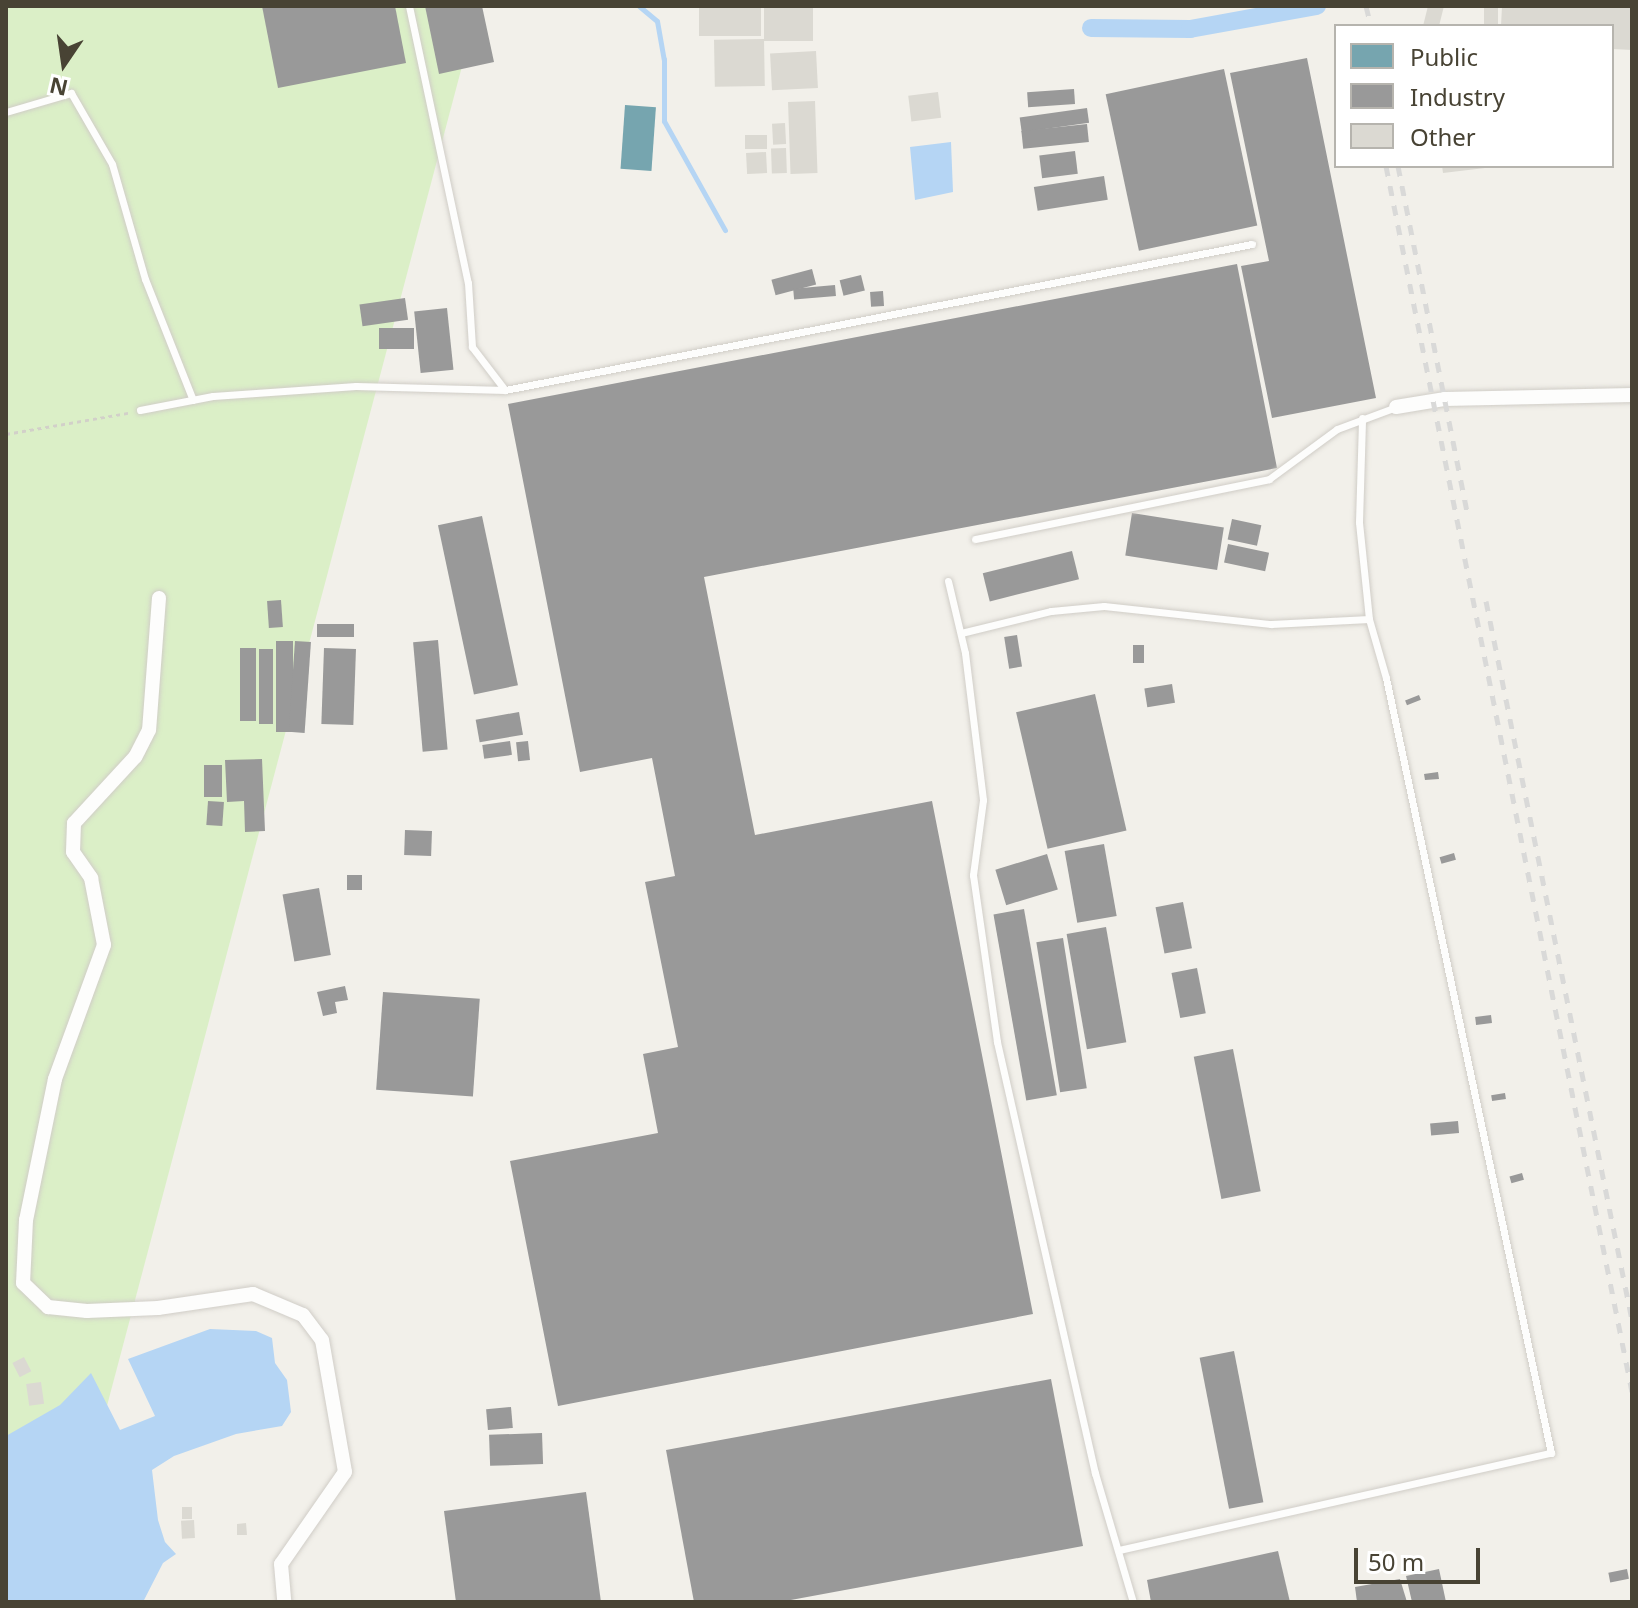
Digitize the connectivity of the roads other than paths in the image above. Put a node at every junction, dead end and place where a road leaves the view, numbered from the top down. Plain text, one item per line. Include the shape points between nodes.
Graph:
1 (409, 6) edge
2 (6, 112) edge
3 (1252, 244) dead end
4 (505, 390) junction
5 (1632, 395) edge
6 (193, 400) junction
7 (1396, 407) joint
8 (140, 410) road end
9 (1362, 418) junction
10 (975, 539) dead end
11 (948, 581) dead end
12 (159, 598) dead end
13 (1369, 619) junction
14 (961, 633) junction
15 (1119, 1550) junction
16 (284, 1602) edge
17 (1133, 1602) edge

1 - 4 lane via 468,283 472,347
2 - 6 lane via 71,93 112,164 145,279
3 - 4 lane
4 - 6 lane via 356,386
5 - 7 street via 1445,399
6 - 8 lane
7 - 9 lane
9 - 10 lane via 1269,479
9 - 13 lane via 1359,522
11 - 14 lane
12 - 16 street via 149,730 135,757 74,823 73,852 91,878 104,945 55,1079 26,1220 23,1283 48,1307 158,1308 253,1294 303,1315 322,1340 345,1472 281,1564
13 - 14 lane via 1271,624 1104,606 1051,611
13 - 15 lane via 1386,678 1551,1453
14 - 15 lane via 983,800 973,875 997,1042 1095,1473
15 - 17 lane

